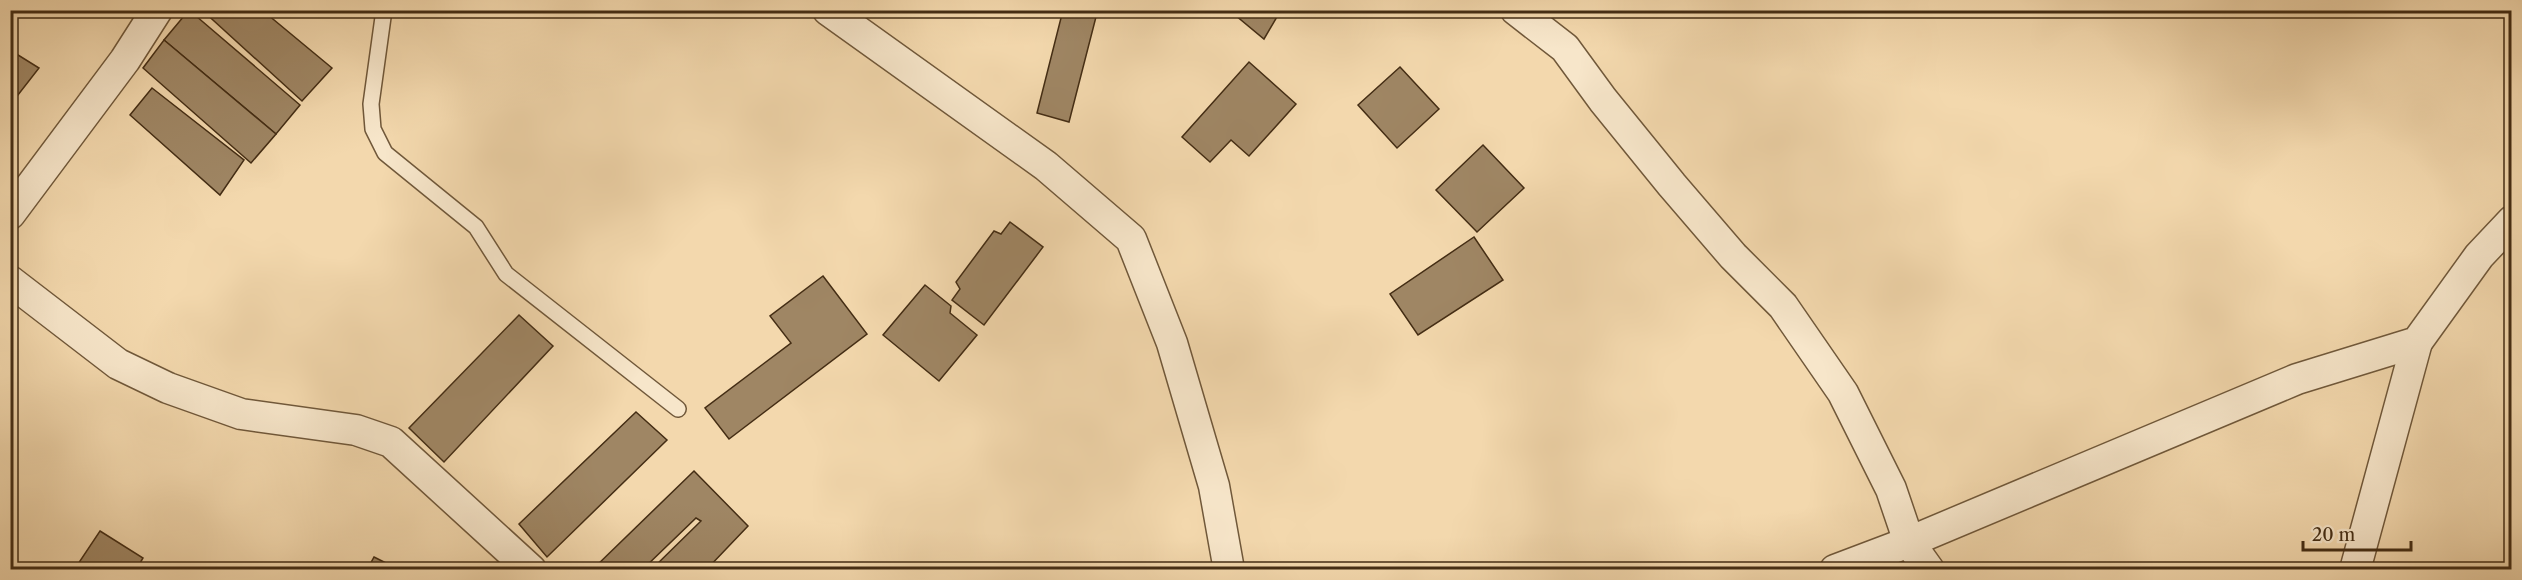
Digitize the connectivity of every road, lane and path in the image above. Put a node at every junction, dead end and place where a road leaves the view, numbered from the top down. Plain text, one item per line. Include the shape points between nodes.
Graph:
1 (157, 10) edge
2 (384, 10) edge
3 (828, 10) edge
4 (1516, 10) edge
5 (10, 214) edge
6 (2511, 221) edge
7 (10, 281) edge
8 (2417, 342) junction
9 (678, 409) dead end
10 (1909, 542) junction
11 (531, 570) edge
12 (1229, 570) edge
13 (1835, 570) edge
14 (1929, 570) edge
15 (2355, 570) edge

1 - 5 street via 125,60
2 - 9 lane via 371,104 373,129 385,153 476,227 506,274
3 - 12 street via 1046,166 1131,239 1172,343 1214,486
4 - 10 street via 1565,48 1672,185 1733,256 1783,306 1843,393 1892,489
6 - 8 street via 2479,256
7 - 11 street via 118,364 168,388 242,414 356,430 391,442
8 - 10 street via 2297,379
8 - 15 street
10 - 13 street
10 - 14 street

